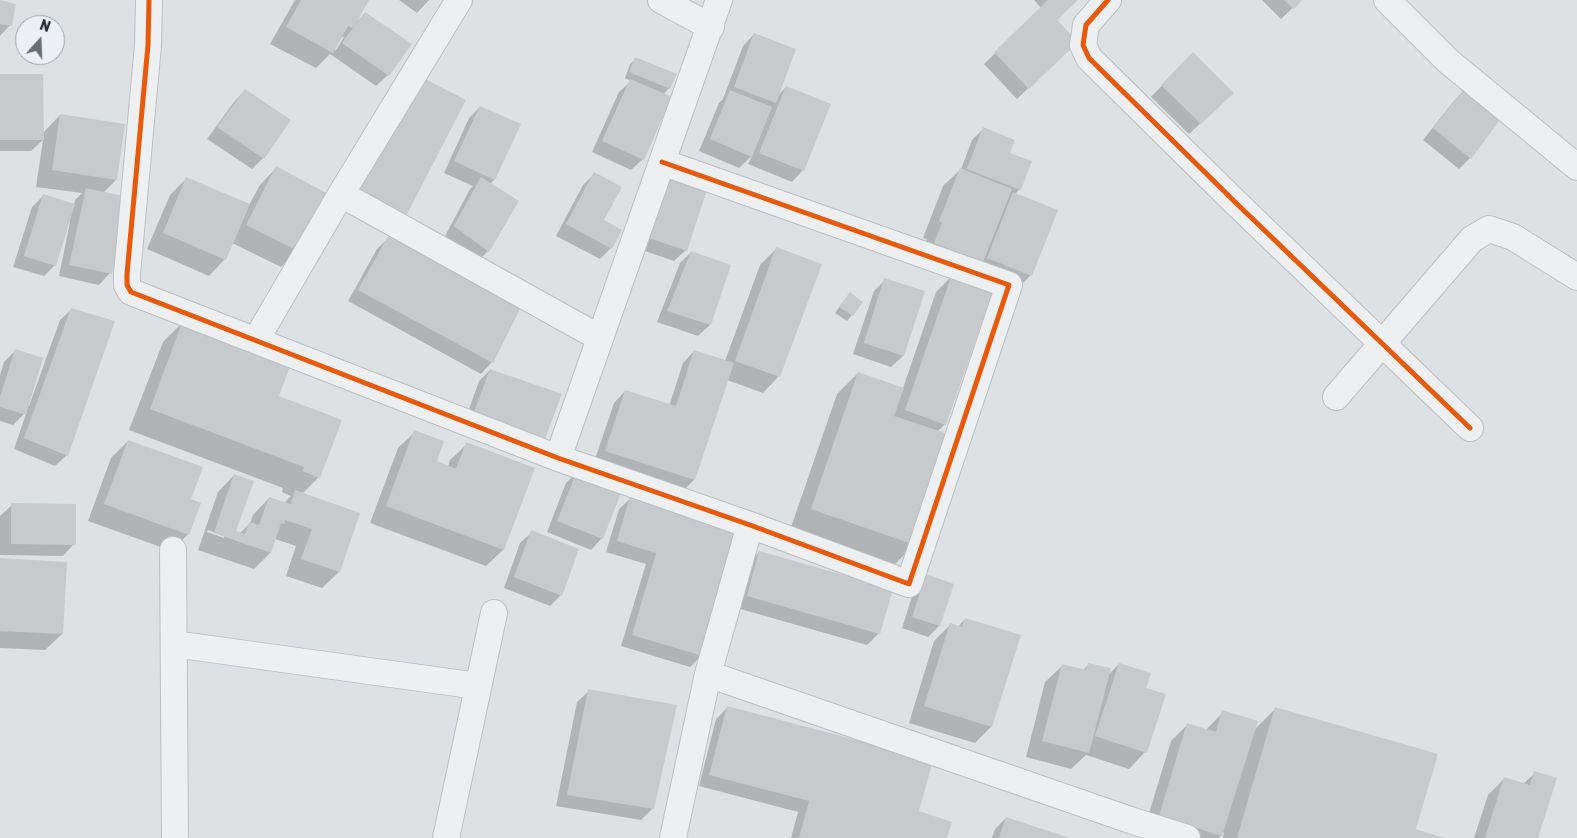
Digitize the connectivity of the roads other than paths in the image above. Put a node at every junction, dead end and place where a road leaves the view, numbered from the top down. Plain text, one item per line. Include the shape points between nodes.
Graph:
1 (149, 0) edge
2 (459, 0) edge
3 (661, 0) edge
4 (719, 0) edge
5 (1108, 0) edge
6 (1387, 0) edge
7 (711, 27) junction
8 (662, 162) junction
9 (1577, 167) edge
10 (341, 194) junction
11 (1577, 277) edge
12 (600, 338) junction
13 (256, 340) junction
14 (1382, 343) junction
15 (1336, 397) dead end
16 (1470, 428) dead end
17 (558, 458) junction
18 (750, 525) junction
19 (173, 550) dead end
20 (494, 613) dead end
21 (174, 644) junction
22 (708, 674) junction
23 (478, 686) junction
24 (1130, 830) edge
25 (175, 838) edge
26 (446, 838) edge
27 (673, 838) edge
28 (1187, 838) edge

1 - 13 street via 127,285 131,292
2 - 10 street
3 - 7 street
4 - 7 street
5 - 14 street via 1086,25 1084,45 1089,58
6 - 9 street via 1448,61
7 - 8 street
8 - 12 street
8 - 18 street via 1010,285 909,584
10 - 12 street
10 - 13 street
11 - 14 street via 1513,237 1489,229 1472,239
12 - 17 street
13 - 17 street
14 - 15 street
14 - 16 street
17 - 18 street
18 - 22 street
19 - 21 street
20 - 23 street
21 - 23 street
21 - 25 street
22 - 24 street
22 - 27 street
23 - 26 street
24 - 28 street

